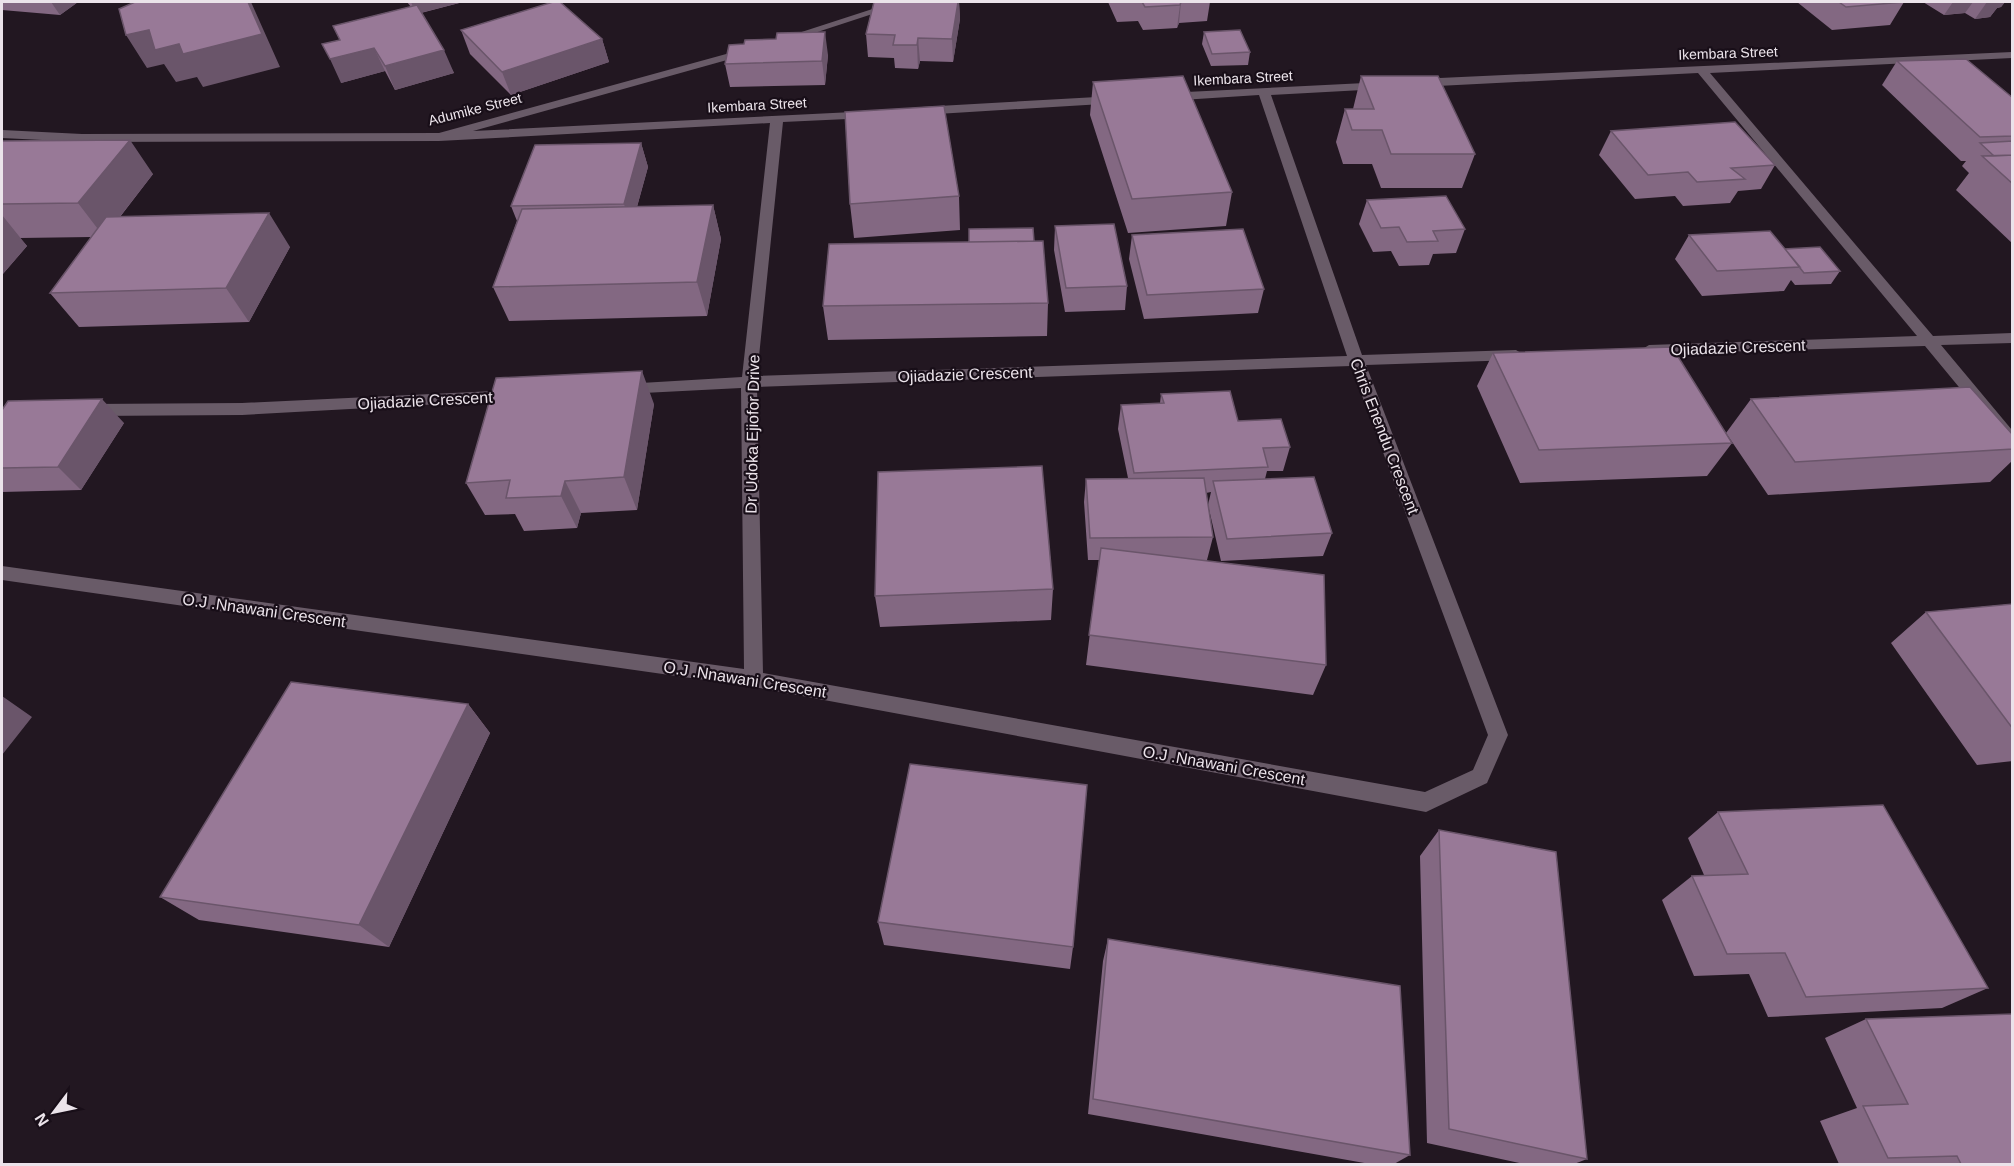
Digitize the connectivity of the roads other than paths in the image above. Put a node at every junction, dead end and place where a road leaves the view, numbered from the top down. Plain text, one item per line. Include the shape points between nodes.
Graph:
1 (904, 2) edge
2 (2013, 55) edge
3 (1701, 69) junction
4 (1264, 92) junction
5 (1157, 98) edge
6 (1134, 99) edge
7 (908, 111) edge
8 (884, 113) edge
9 (777, 119) junction
10 (2, 134) edge
11 (439, 137) junction
12 (2013, 338) edge
13 (1928, 340) junction
14 (1630, 351) edge
15 (1535, 354) edge
16 (1356, 360) junction
17 (749, 382) junction
18 (608, 390) edge
19 (525, 394) edge
20 (80, 409) edge
21 (2013, 440) edge
22 (2, 573) edge
23 (754, 679) junction
24 (1480, 776) joint

1 - 11 street, Adumike Street via 767,45
2 - 3 street, Ikembara Street
3 - 4 street, Ikembara Street
3 - 13 street
4 - 5 street, Ikembara Street
4 - 16 street, Chris Enendu Crescent
6 - 7 street
8 - 9 street, Ikembara Street
9 - 11 street, Ikembara Street
9 - 17 street, Dr Udoka Ejiofor Drive
10 - 11 street, Adumike Street via 82,138
12 - 13 street, Ojiadazie Crescent
13 - 14 street, Ojiadazie Crescent
13 - 21 street
15 - 16 street, Ojiadazie Crescent
16 - 17 street, Ojiadazie Crescent
16 - 24 street, Chris Enendu Crescent via 1498,735
17 - 18 street, Ojiadazie Crescent
17 - 23 street, Dr Udoka Ejiofor Drive
19 - 20 street, Ojiadazie Crescent via 242,409
22 - 23 street, O.J .Nnawani Crescent
23 - 24 street, O.J .Nnawani Crescent via 1426,802

